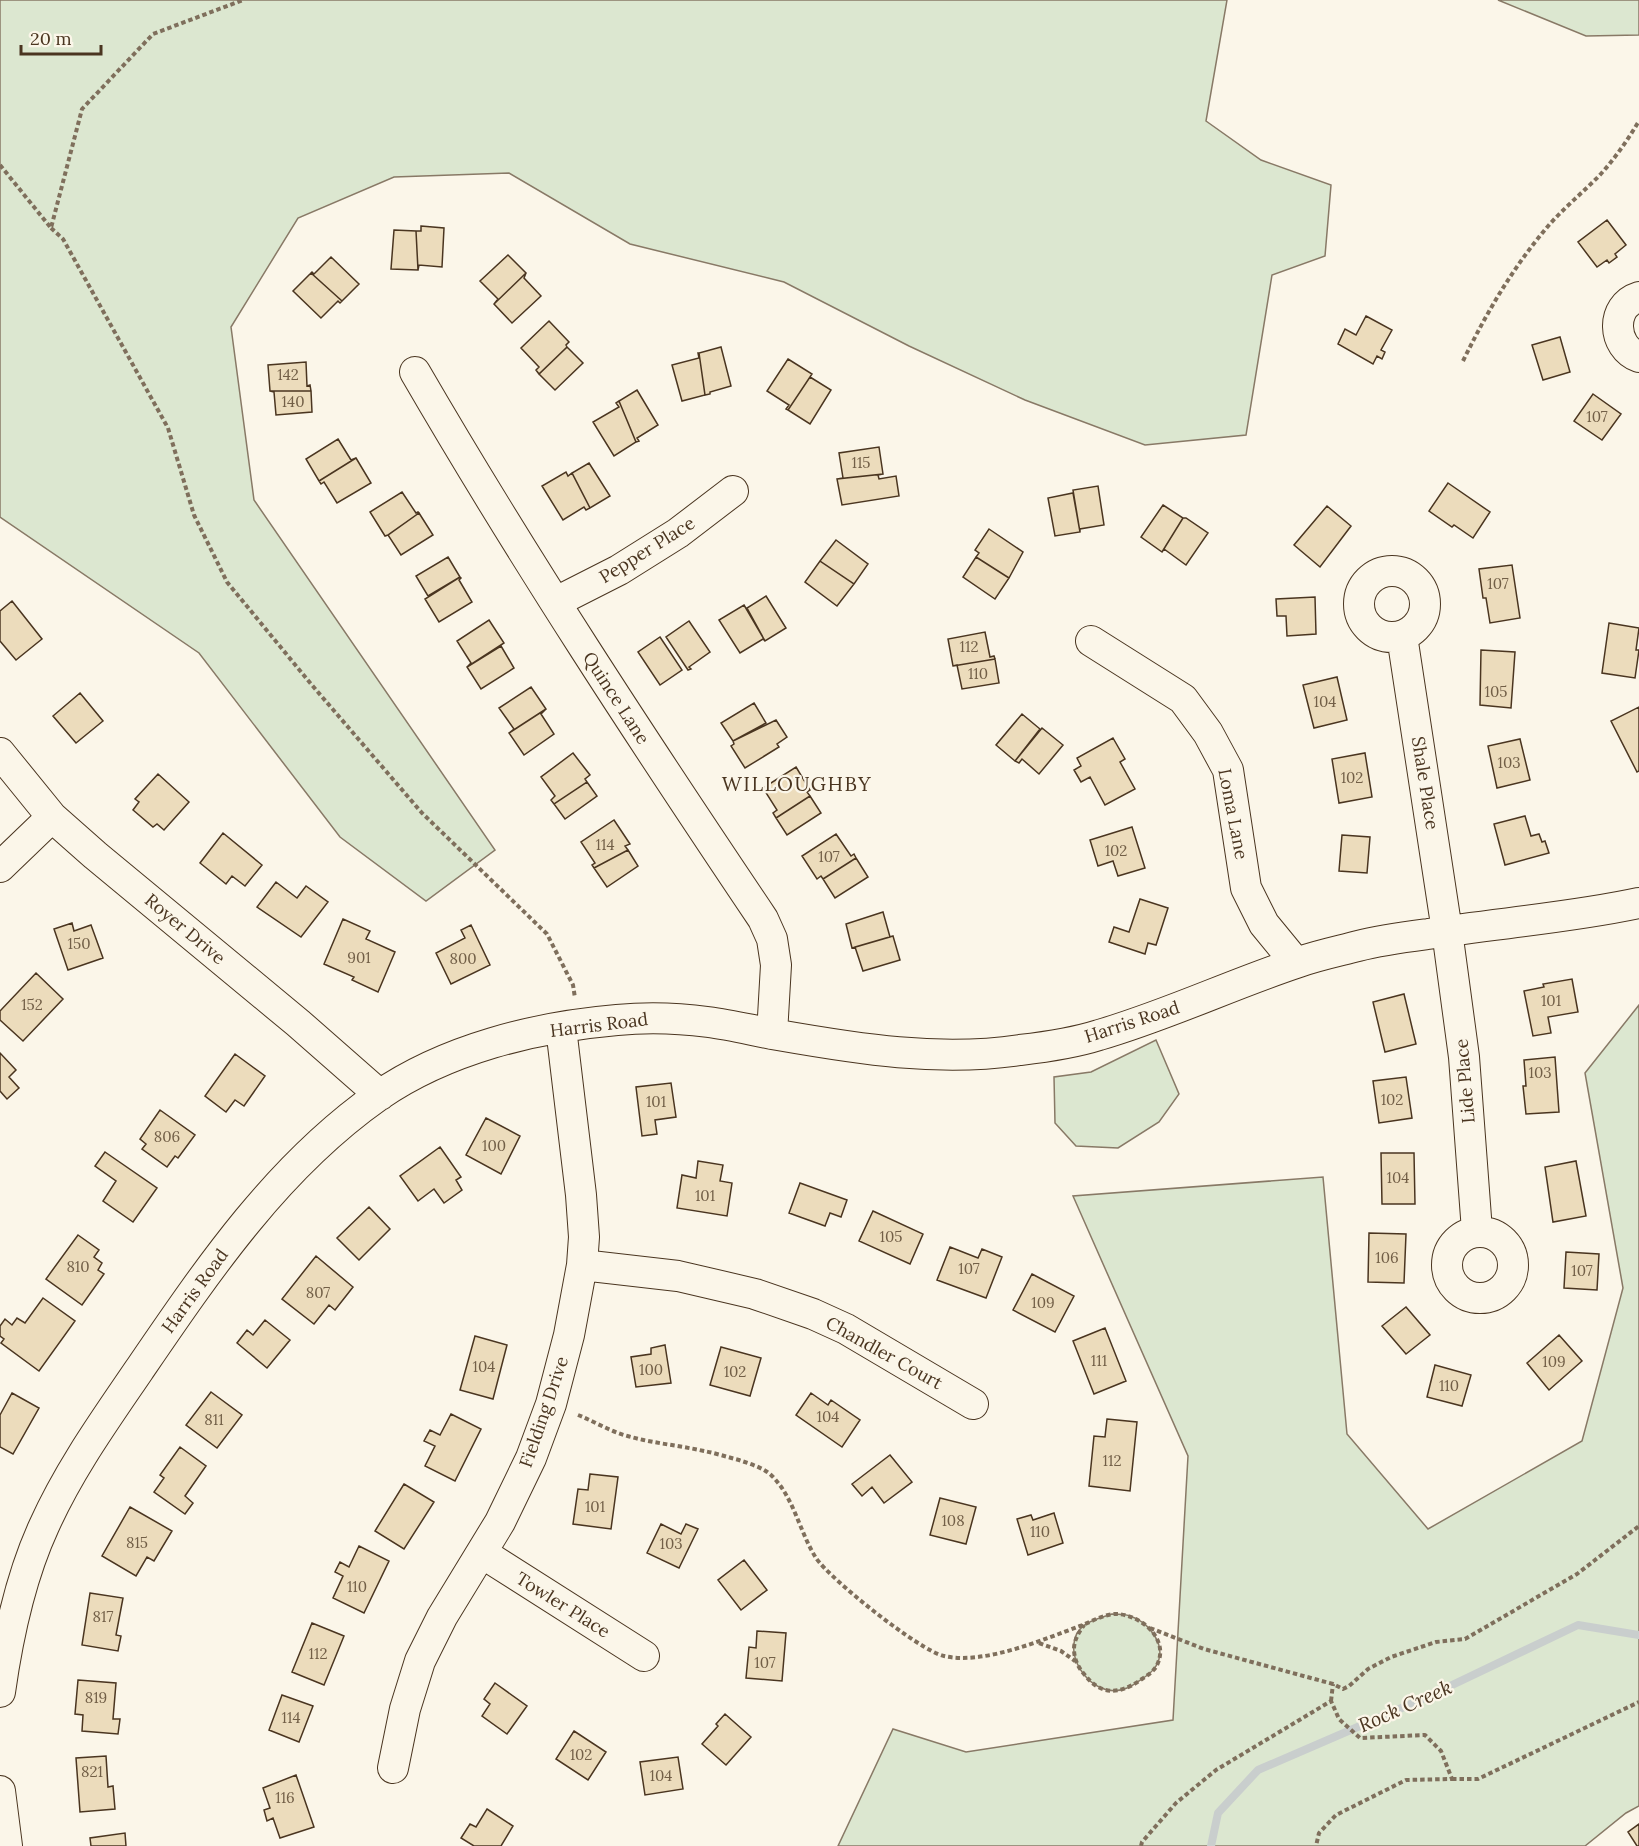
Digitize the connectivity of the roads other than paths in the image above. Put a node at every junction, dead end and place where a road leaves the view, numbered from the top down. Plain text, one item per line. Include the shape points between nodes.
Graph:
1 (1639, 297) edge
2 (1639, 357) edge
3 (415, 372) dead end
4 (733, 491) dead end
5 (556, 602) junction
6 (1402, 636) dead end
7 (1090, 641) dead end
8 (0, 753) edge
9 (52, 817) junction
10 (0, 867) edge
11 (1639, 903) edge
12 (1447, 931) junction
13 (1296, 963) junction
14 (570, 1027) junction
15 (772, 1034) junction
16 (380, 1095) junction
17 (1477, 1231) dead end
18 (582, 1265) junction
19 (973, 1404) dead end
20 (482, 1553) junction
21 (644, 1656) dead end
22 (0, 1692) edge
23 (393, 1768) dead end
24 (0, 1791) edge
25 (7, 1846) edge

1 - 2 street via 1624,308 1618,320 1623,345
3 - 5 street, Quince Lane
4 - 5 street, Pepper Place via 678,533 619,570
5 - 15 street, Quince Lane via 763,919 777,965
6 - 12 street, Shale Place
7 - 13 street, Loma Lane via 1182,699 1208,733 1228,770 1246,888 1264,924
8 - 9 street, Royer Drive
9 - 10 street
9 - 16 street, Royer Drive
11 - 12 street, Harris Road
12 - 13 street, Harris Road via 1370,942
12 - 17 street, Lide Place via 1464,1057
13 - 15 street, Harris Road via 1096,1036 1019,1050 962,1056 867,1050
14 - 15 street, Harris Road via 657,1018 708,1022
14 - 16 street, Harris Road via 505,1039 457,1055
14 - 18 street, Fielding Drive via 584,1237
16 - 22 street, Harris Road via 289,1171 257,1207 98,1431 44,1526 22,1583
18 - 19 street, Chandler Court via 678,1276 755,1294 813,1314 846,1329
18 - 20 street, Fielding Drive via 570,1335 551,1404 531,1458
20 - 21 street, Towler Place
20 - 23 street, Fielding Drive via 420,1661
24 - 25 street

